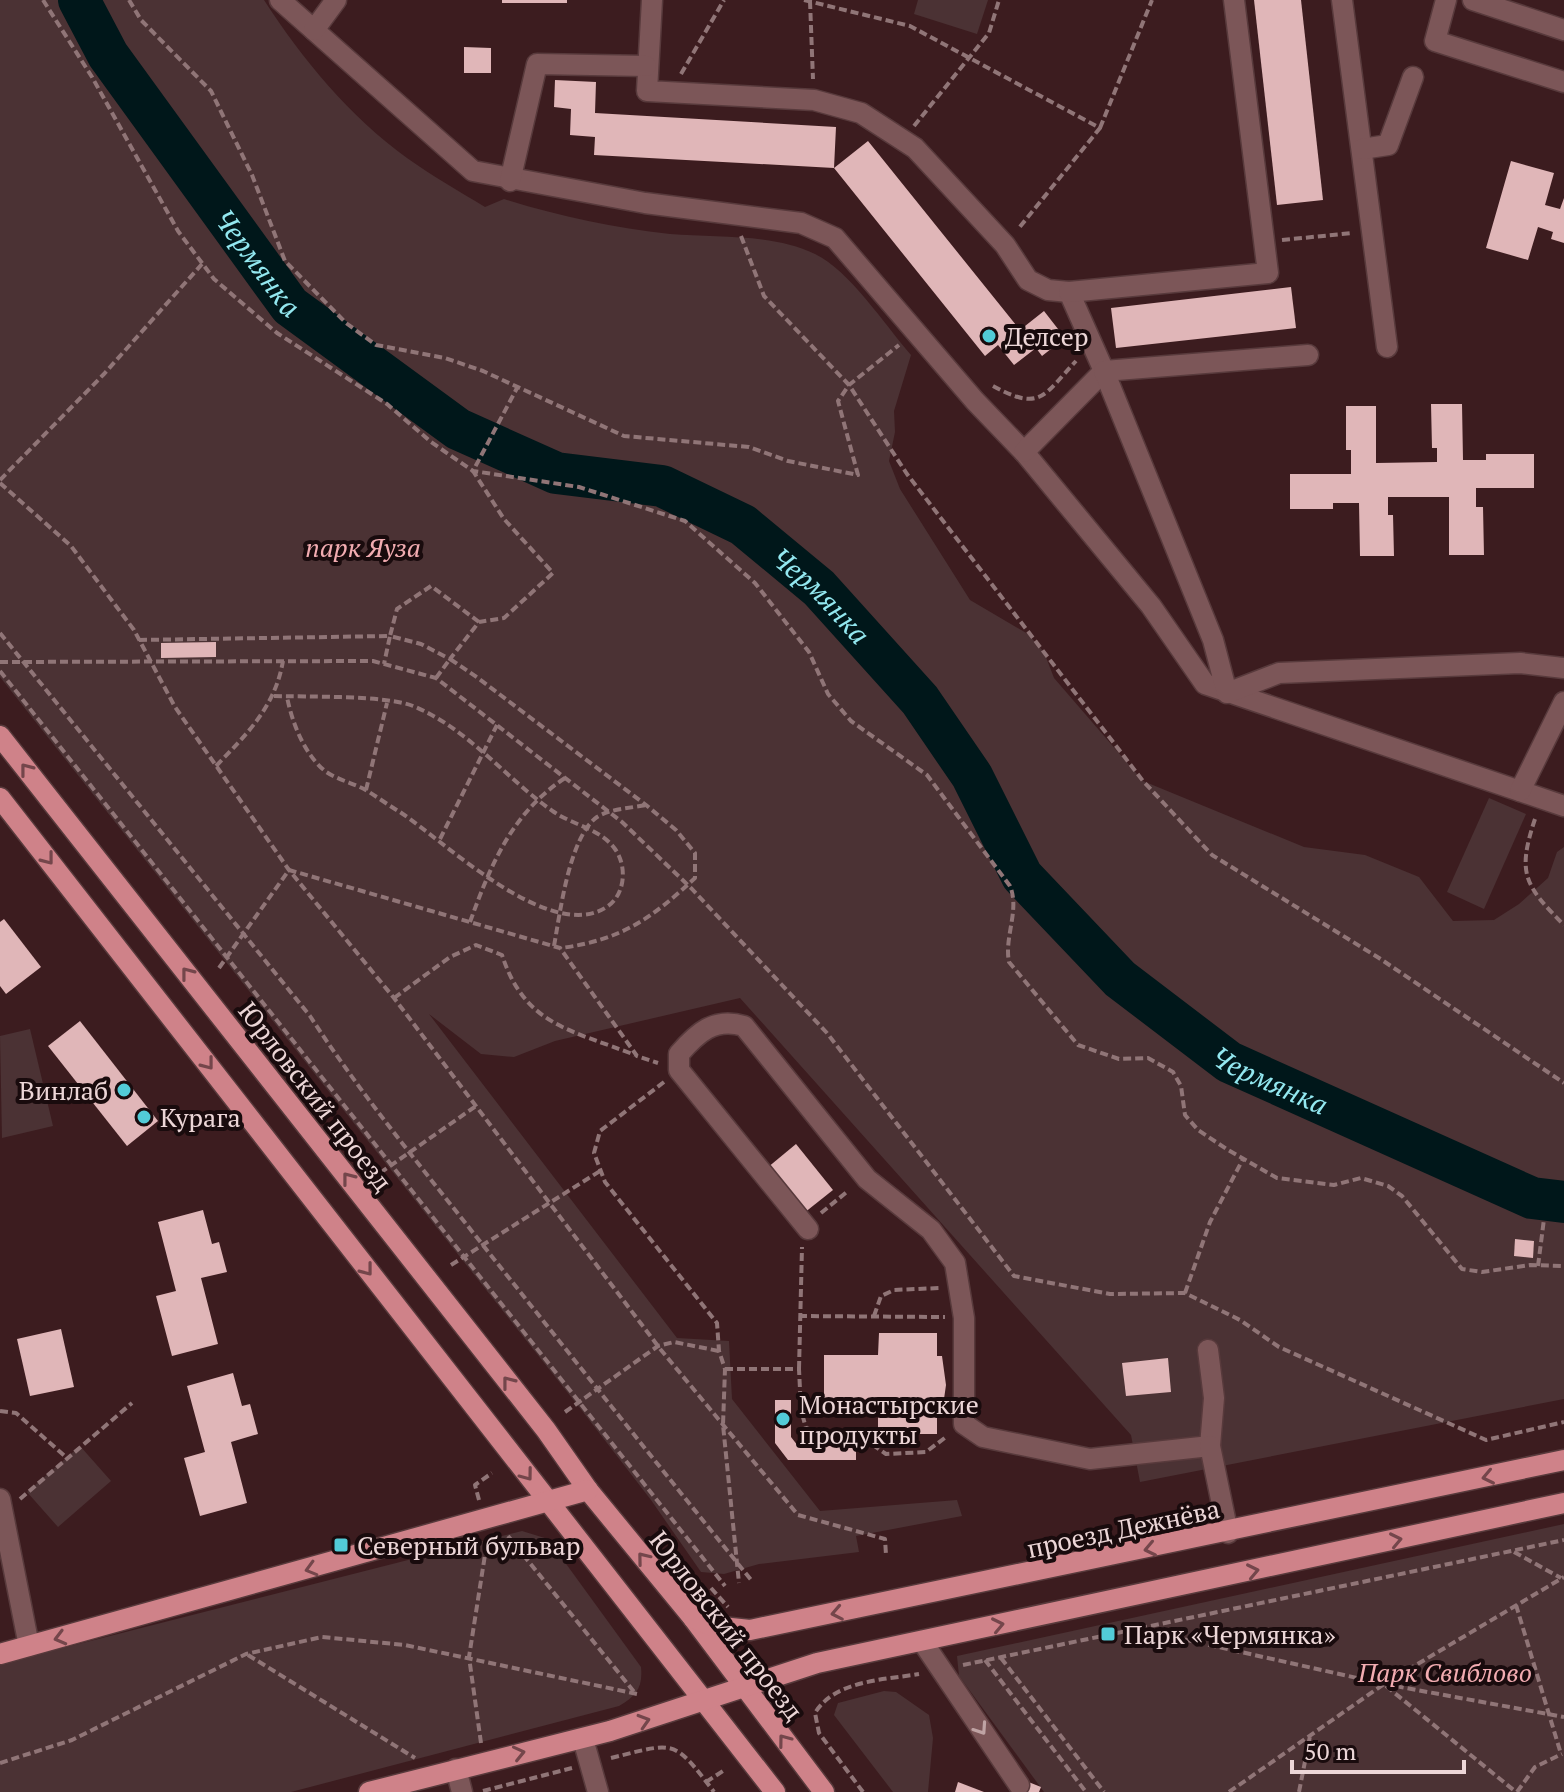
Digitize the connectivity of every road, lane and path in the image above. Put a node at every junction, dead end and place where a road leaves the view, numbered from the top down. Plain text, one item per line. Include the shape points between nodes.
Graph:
1 (43, 0) edge
2 (129, 0) edge
3 (280, 0) edge
4 (336, 0) edge
5 (652, 0) edge
6 (724, 0) edge
7 (999, 0) edge
8 (1152, 0) edge
9 (1234, 0) edge
10 (1342, 0) edge
11 (1446, 0) edge
12 (1473, 0) edge
13 (807, 1) edge
14 (314, 30) junction
15 (1564, 30) edge
16 (969, 58) junction
17 (646, 66) junction
18 (1413, 77) dead end
19 (1564, 82) edge
20 (670, 93) junction
21 (814, 100) junction
22 (1100, 128) junction
23 (903, 140) junction
24 (1362, 149) junction
25 (510, 181) junction
26 (733, 214) junction
27 (1370, 231) junction
28 (1264, 242) junction
29 (1005, 245) junction
30 (202, 264) junction
31 (1069, 292) junction
32 (1387, 347) dead end
33 (1308, 355) dead end
34 (1104, 371) junction
35 (849, 385) junction
36 (517, 388) junction
37 (1024, 452) junction
38 (473, 471) junction
39 (0, 482) edge
40 (479, 622) junction
41 (0, 633) edge
42 (390, 636) junction
43 (139, 640) junction
44 (450, 659) junction
45 (150, 661) junction
46 (283, 661) junction
47 (0, 662) edge
48 (23, 662) junction
49 (384, 664) junction
50 (1564, 668) edge
51 (0, 671) edge
52 (436, 678) junction
53 (1227, 693) junction
54 (274, 696) junction
55 (287, 697) junction
56 (1564, 702) edge
57 (387, 703) junction
58 (497, 725) junction
59 (0, 736) edge
60 (484, 752) junction
61 (216, 766) junction
62 (565, 778) junction
63 (366, 790) junction
64 (1520, 791) junction
65 (537, 797) junction
66 (0, 798) edge
67 (1542, 798) junction
68 (646, 805) junction
69 (1564, 806) edge
70 (610, 812) junction
71 (587, 827) junction
72 (440, 839) junction
73 (289, 870) junction
74 (486, 876) junction
75 (688, 885) junction
76 (560, 912) junction
77 (470, 922) junction
78 (1564, 925) edge
79 (245, 935) junction
80 (557, 947) junction
81 (226, 959) junction
82 (219, 968) dead end
83 (394, 998) junction
84 (637, 1056) junction
85 (679, 1070) junction
86 (1564, 1083) edge
87 (476, 1106) junction
88 (408, 1152) junction
89 (1243, 1159) junction
90 (390, 1165) junction
91 (600, 1171) junction
92 (380, 1173) dead end
93 (867, 1179) junction
94 (550, 1203) junction
95 (1544, 1219) dead end
96 (808, 1229) junction
97 (483, 1245) junction
98 (463, 1257) junction
99 (451, 1265) dead end
100 (1538, 1266) junction
101 (1564, 1266) edge
102 (961, 1287) junction
103 (1185, 1293) junction
104 (799, 1316) junction
105 (874, 1316) junction
106 (964, 1318) junction
107 (658, 1346) junction
108 (1208, 1350) dead end
109 (719, 1351) junction
110 (725, 1369) junction
111 (799, 1369) junction
112 (595, 1390) junction
113 (578, 1402) junction
114 (132, 1403) dead end
115 (0, 1411) edge
116 (565, 1412) dead end
117 (1564, 1422) edge
118 (964, 1424) junction
119 (723, 1425) junction
120 (1210, 1446) junction
121 (67, 1458) junction
122 (1564, 1460) edge
123 (492, 1473) dead end
124 (588, 1490) junction
125 (479, 1500) dead end
126 (548, 1503) junction
127 (1564, 1503) edge
128 (2, 1506) edge
129 (1228, 1533) junction
130 (1564, 1540) edge
131 (1512, 1551) junction
132 (886, 1555) dead end
133 (737, 1562) junction
134 (1562, 1578) edge
135 (752, 1581) dead end
136 (739, 1583) dead end
137 (725, 1586) dead end
138 (711, 1588) dead end
139 (1516, 1605) junction
140 (734, 1615) dead end
141 (693, 1618) junction
142 (1136, 1629) junction
143 (922, 1641) junction
144 (29, 1646) junction
145 (0, 1654) edge
146 (246, 1654) junction
147 (469, 1657) junction
148 (1000, 1657) junction
149 (985, 1660) junction
150 (941, 1669) junction
151 (1384, 1684) junction
152 (746, 1687) junction
153 (705, 1702) junction
154 (1549, 1714) junction
155 (1564, 1717) edge
156 (660, 1736) dead end
157 (1310, 1736) junction
158 (583, 1739) junction
159 (666, 1745) dead end
160 (1563, 1754) edge
161 (483, 1762) junction
162 (0, 1763) edge
163 (726, 1769) dead end
164 (448, 1771) junction
165 (706, 1782) dead end
166 (1019, 1785) dead end
167 (369, 1792) edge
168 (462, 1792) edge
169 (598, 1792) edge
170 (775, 1792) edge
171 (824, 1792) edge
172 (863, 1792) edge
173 (1086, 1792) edge
174 (1104, 1792) edge
175 (1229, 1792) edge
176 (1299, 1792) edge
177 (1517, 1792) edge

1 - 30 path
2 - 36 path via 141,20 211,91 252,175 285,261 346,323 376,345 445,358
3 - 14 lane
4 - 14 lane
5 - 17 lane
6 - 20 path
7 - 16 path via 989,33
8 - 22 path
9 - 28 lane
10 - 24 lane
11 - 19 lane via 1435,41
12 - 15 lane
13 - 16 path via 910,26
13 - 21 path
14 - 25 lane via 473,171
16 - 22 path
16 - 23 path
17 - 20 lane via 647,91
17 - 25 lane via 537,64
18 - 24 lane via 1388,145
20 - 21 lane
21 - 23 lane via 861,113
22 - 29 path
23 - 29 lane
24 - 27 lane
25 - 26 lane
26 - 35 path via 764,296
26 - 37 lane via 801,223 835,238
27 - 28 path
27 - 32 lane
28 - 31 lane via 1268,273
29 - 31 lane via 1028,280
30 - 38 path via 277,333 387,404
30 - 39 path
31 - 34 lane
33 - 34 lane
34 - 37 lane
34 - 53 lane via 1213,640
35 - 36 path via 838,401 858,475 749,447 624,436
35 - 86 path via 907,474 1134,769 1212,855 1379,958
36 - 38 path
37 - 53 lane via 1151,606 1205,684
38 - 40 path via 504,519 553,573 504,618
38 - 89 path via 579,487 685,521 755,583 809,652 828,694 843,712 927,775 1010,886 1014,895 1009,962 1078,1045 1119,1059 1148,1058 1173,1072 1185,1115 1198,1130
39 - 43 path via 71,546
40 - 42 path via 431,586 397,609
40 - 44 path
41 - 48 path
42 - 43 path
42 - 44 path
42 - 49 path
43 - 45 path
44 - 52 path
44 - 68 path
45 - 46 path
45 - 48 path
45 - 61 path
46 - 49 path
46 - 54 path
47 - 48 path
48 - 79 path
49 - 52 path
50 - 53 lane via 1520,663 1279,673
51 - 81 path
52 - 58 path
53 - 64 lane
54 - 55 path
54 - 61 path via 259,721
55 - 57 path
55 - 63 path via 302,740 325,771
56 - 64 lane
57 - 60 path via 412,706
57 - 63 path
58 - 60 path
58 - 62 path
124 -> 59 main road, Юрловский проезд
60 - 65 path
60 - 72 path
61 - 73 path
62 - 65 path
62 - 70 path
63 - 72 path
64 - 67 lane
65 - 71 path via 554,812
65 - 74 path
66 -> 126 main road
67 - 69 lane
67 - 78 path via 1524,869 1540,901
68 - 70 path
68 - 75 path via 695,853 695,878
70 - 71 path
70 - 75 path
71 - 76 path
71 - 76 path via 615,848 623,868 621,889 606,908
72 - 74 path
73 - 77 path
73 - 79 path
73 - 83 path
74 - 76 path via 507,893
74 - 77 path
75 - 80 path via 627,930 599,943
75 - 103 path via 827,1033 1014,1276 1110,1294
76 - 80 path
77 - 80 path
79 - 81 path
79 - 88 path
80 - 84 path
81 - 82 path
81 - 90 path
83 - 84 path via 450,957 476,945 502,955 518,995 544,1019
83 - 87 path
84 - 85 path
85 - 91 path via 600,1131 594,1153
85 - 93 lane via 679,1054 699,1031 727,1021 744,1026
85 - 96 lane
87 - 88 path
87 - 94 path
88 - 90 path
88 - 97 path
89 - 100 path via 1286,1180 1334,1185 1361,1178 1388,1186 1462,1269
89 - 103 path via 1210,1222
90 - 92 path
90 - 98 path
91 - 94 path
91 - 109 path via 717,1323
93 - 96 path via 822,1211
93 - 102 lane via 931,1230 955,1263
94 - 97 path
94 - 107 path
95 - 100 path
96 - 104 path via 800,1266
97 - 98 path
97 - 112 path
98 - 99 path
98 - 113 path
100 - 101 path
102 - 105 path via 894,1290 881,1296
102 - 106 lane
103 - 117 path via 1279,1347 1486,1440
104 - 105 path
104 - 111 path
105 - 106 path
106 - 118 lane
107 - 109 path via 674,1342
107 - 112 path
107 - 119 path
108 - 120 lane via 1214,1398
109 - 110 path
110 - 111 path
110 - 119 path
111 - 118 path via 806,1428 830,1436 860,1436 886,1454 909,1454 926,1452
112 - 113 path
112 - 133 path
113 - 116 path
113 - 137 path
114 - 121 path
115 - 121 path via 16,1413
118 - 120 lane via 983,1437 1090,1459
119 - 132 path via 798,1515 885,1539
119 - 133 path
120 - 129 lane
121 - 128 path
122 -> 129 main road, проезд Дежнёва
123 - 125 path via 475,1485
124 - 126 main road
141 -> 124 main road, Юрловский проезд
126 -> 144 main road
126 - 153 main road
143 -> 127 main road
128 - 144 lane
129 -> 141 main road, проезд Дежнёва via 750,1630
130 - 131 path
131 - 134 path
131 - 142 path
133 - 135 path
133 - 136 path
134 - 139 path
138 - 140 path
139 - 151 path
139 - 154 path
141 - 152 main road, Юрловский проезд
142 - 148 path
142 - 151 path
143 - 150 lane
143 - 152 main road via 817,1663
144 - 145 main road
146 - 147 path via 322,1637
146 - 162 path via 72,1740
146 - 164 path
147 - 147 path via 487,1542 507,1536 637,1694
147 - 161 path
148 - 149 path
148 - 174 path
149 - 150 path
149 - 173 path
150 -> 166 lane
150 - 172 path via 843,1688 821,1702 815,1713 819,1733
151 - 154 path
151 - 157 path
151 - 177 path
152 - 153 main road
171 -> 152 main road, Юрловский проезд
158 -> 153 main road
153 - 170 main road
154 - 155 path
154 - 160 path
156 - 159 path
157 - 175 path
157 - 176 path
161 -> 158 main road
158 - 169 lane
160 - 177 path via 1535,1767
161 - 164 main road
163 - 165 path
164 - 167 main road
164 - 168 lane

